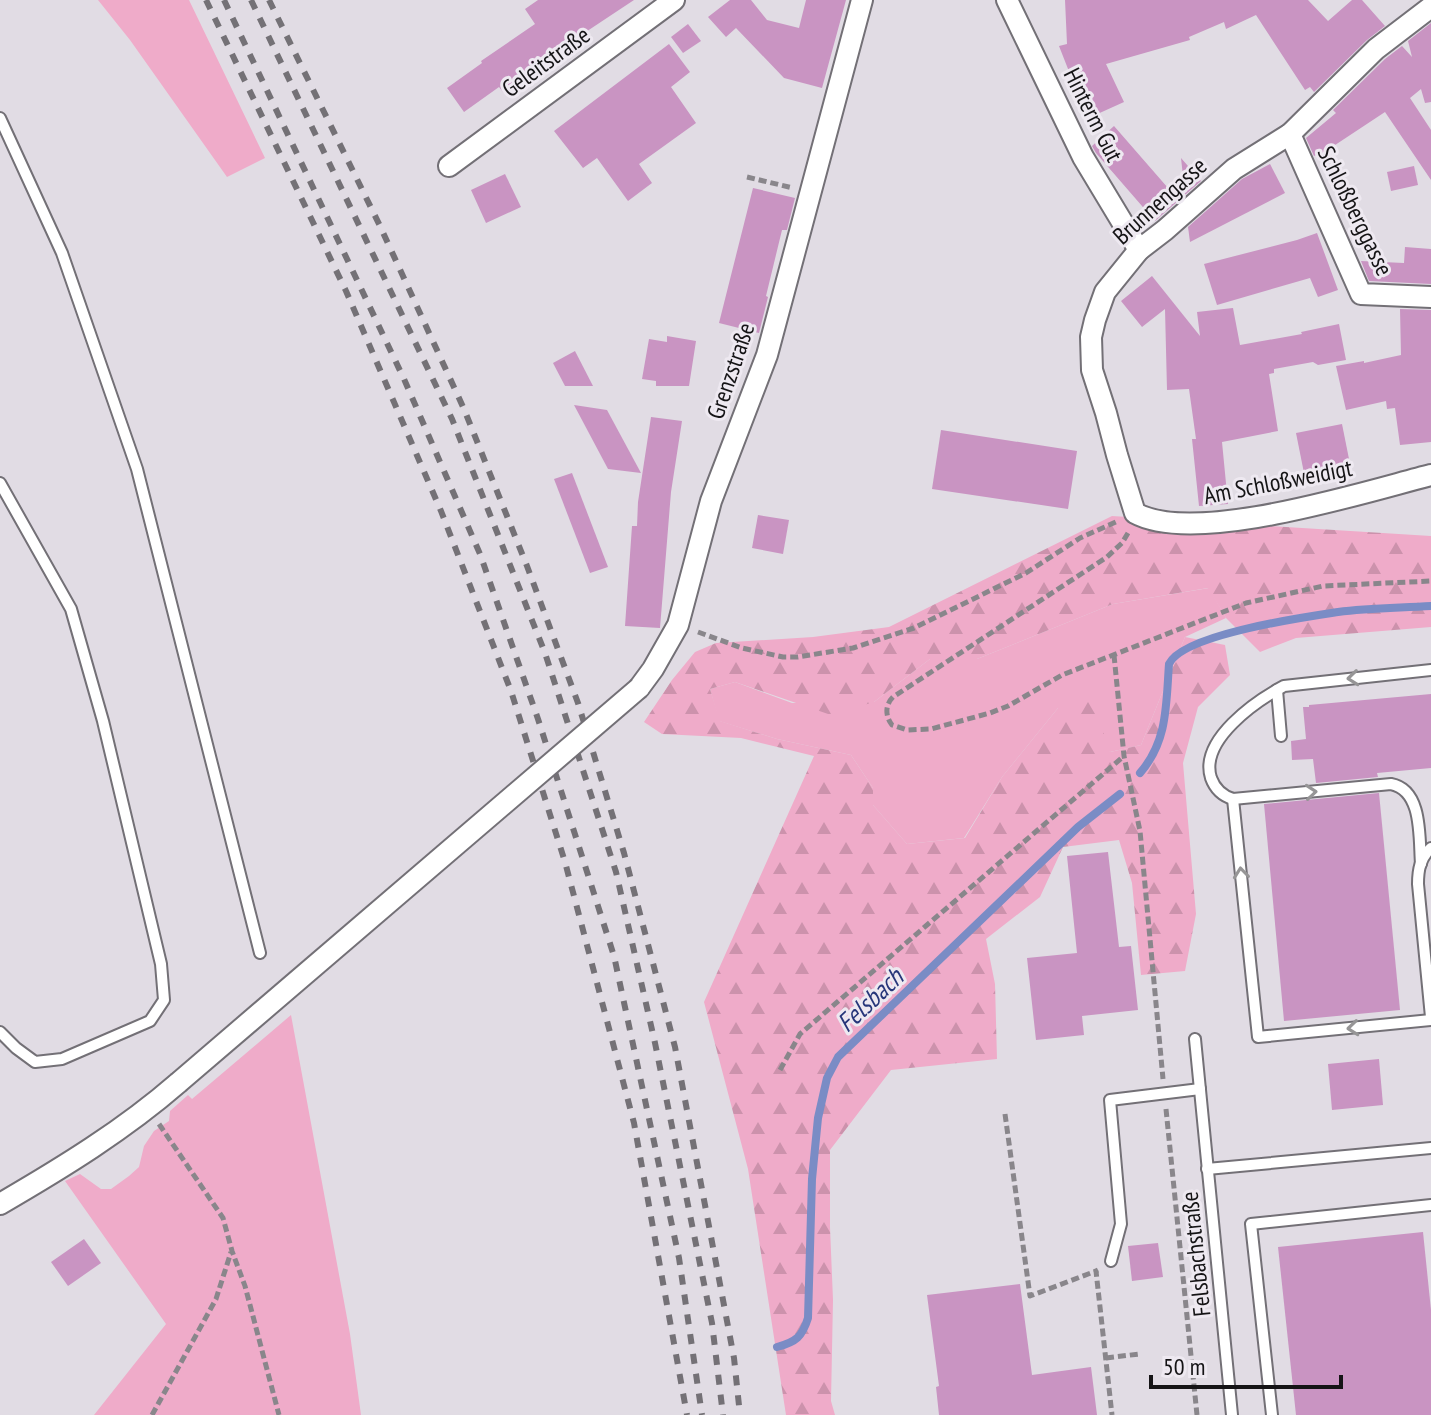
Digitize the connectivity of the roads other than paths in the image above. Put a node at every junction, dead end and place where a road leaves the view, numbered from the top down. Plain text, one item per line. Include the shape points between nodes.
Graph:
1 (674, 0) edge
2 (862, 0) edge
3 (1007, 0) edge
4 (1431, 7) edge
5 (0, 118) edge
6 (1290, 134) junction
7 (449, 166) dead end
8 (1139, 250) junction
9 (1431, 297) edge
10 (1431, 475) edge
11 (0, 483) edge
12 (1135, 513) joint
13 (1431, 670) edge
14 (1277, 690) junction
15 (1281, 736) dead end
16 (1233, 799) junction
17 (1431, 848) edge
18 (1421, 864) junction
19 (260, 953) dead end
20 (1431, 1019) edge
21 (0, 1032) edge
22 (1195, 1039) dead end
23 (1200, 1089) junction
24 (1431, 1148) edge
25 (1207, 1169) junction
26 (0, 1204) edge
27 (1431, 1205) edge
28 (1111, 1261) road end
29 (1232, 1415) edge
30 (1272, 1415) edge

1 - 7 street, Geleitstraße
2 - 26 street, Grenzstraße, bridge via 767,355 711,501 678,625 653,669 639,688 149,1108
3 - 8 street, Hinterm Gut via 1083,157
4 - 6 street, Brunnengasse via 1376,49
5 - 19 lane via 62,253 137,469
6 - 8 street, Brunnengasse via 1234,169
6 - 9 street, Schloßberggasse via 1361,294
8 - 12 street, Brunnengasse via 1105,292 1091,337 1092,370
10 - 12 street, Am Schloßweidigt via 1230,521 1166,522
11 - 21 lane via 71,609 161,964 164,1000 150,1021 62,1059 35,1062
13 -> 14 lane
14 - 15 lane
14 - 16 lane via 1240,716 1214,749 1212,780
16 -> 18 lane via 1400,786 1414,807
20 -> 16 lane via 1258,1037
17 - 18 lane
18 - 20 lane via 1418,884
22 - 23 lane, Felsbachstraße
23 - 25 lane, Felsbachstraße
23 - 28 lane via 1110,1100 1121,1224
24 - 25 lane
25 - 29 lane, Felsbachstraße
27 - 30 lane via 1251,1224

